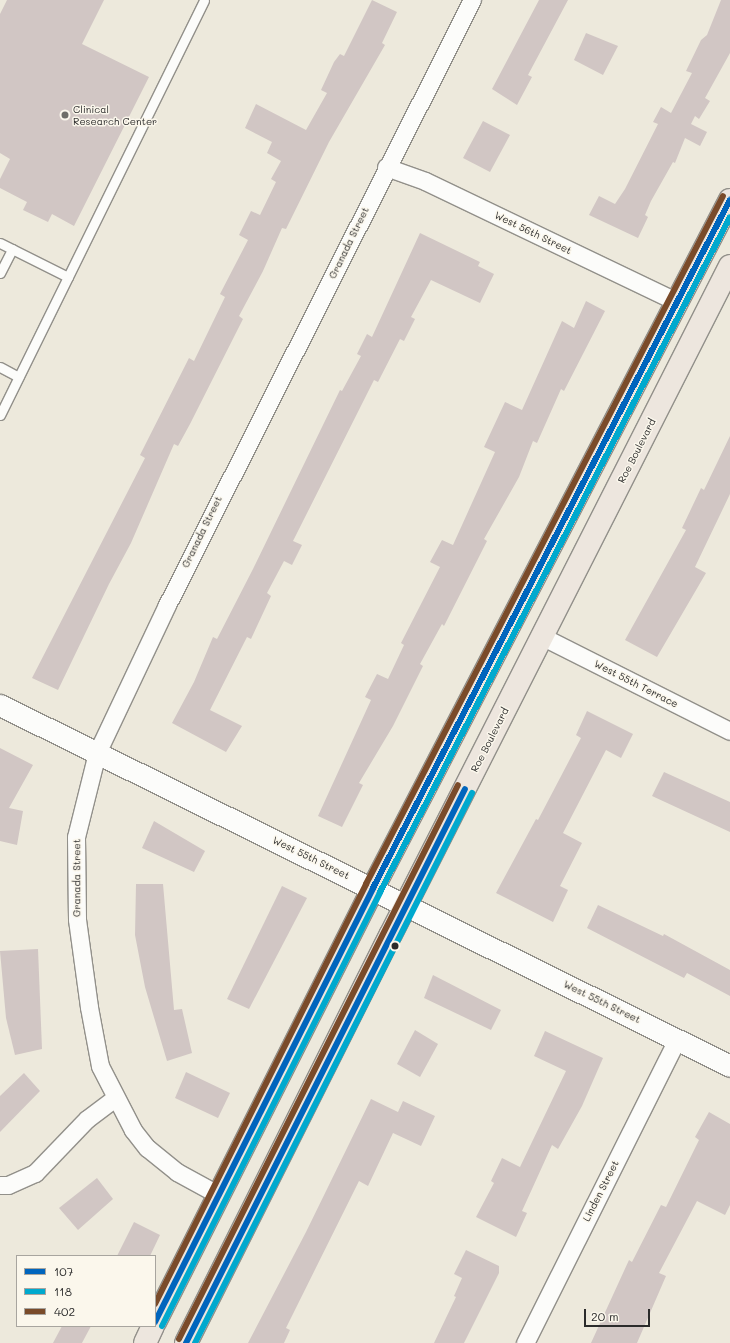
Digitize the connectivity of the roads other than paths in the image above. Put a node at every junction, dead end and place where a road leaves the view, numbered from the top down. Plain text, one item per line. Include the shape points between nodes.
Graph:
1 (204, 0) edge
2 (472, 0) edge
3 (386, 167) junction
4 (730, 200) edge
5 (0, 243) edge
6 (12, 249) junction
7 (730, 266) edge
8 (0, 273) edge
9 (68, 277) junction
10 (677, 302) junction
11 (0, 367) edge
12 (19, 376) junction
13 (0, 415) edge
14 (543, 637) junction
15 (0, 705) edge
16 (730, 731) edge
17 (97, 753) junction
18 (373, 888) junction
19 (406, 904) junction
20 (677, 1040) junction
21 (730, 1066) edge
22 (115, 1098) junction
23 (0, 1185) edge
24 (219, 1195) junction
25 (156, 1320) edge
26 (153, 1327) edge
27 (145, 1343) edge
28 (186, 1343) edge
29 (525, 1343) edge

1 - 9 lane
2 - 3 street, Granada Street
3 - 10 street, West 56th Street via 425,181
3 - 17 street, Granada Street via 239,458
4 - 10 main road
5 - 6 lane
6 - 8 lane
6 - 9 lane
7 - 14 main road, Roe Boulevard
9 - 12 lane
10 - 18 main road
11 - 12 lane
12 - 13 lane
14 - 16 street, West 55th Terrace
14 - 19 main road, Roe Boulevard
15 - 17 street, West 55th Street
17 - 18 street, West 55th Street
17 - 22 street, Granada Street via 76,837 77,919 100,1066
18 - 19 street, West 55th Street
18 - 24 main road
19 - 20 street, West 55th Street
19 - 28 main road, Roe Boulevard
20 - 21 street, West 55th Street
20 - 29 street, Linden Street
22 - 23 street via 87,1119 35,1173 8,1185
22 - 24 street, Granada Street via 133,1130 147,1148 178,1172
24 - 25 main road
26 - 27 main road

